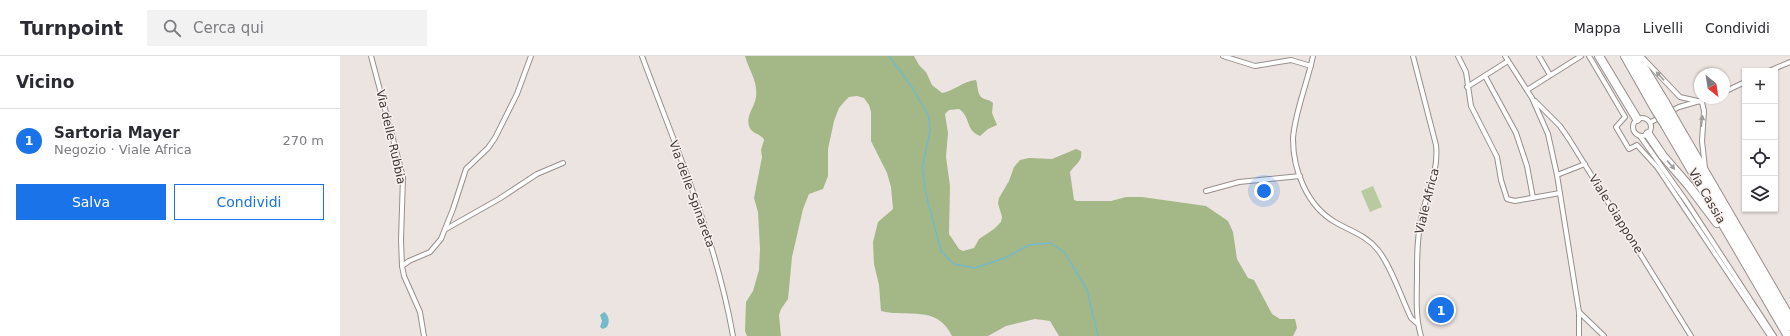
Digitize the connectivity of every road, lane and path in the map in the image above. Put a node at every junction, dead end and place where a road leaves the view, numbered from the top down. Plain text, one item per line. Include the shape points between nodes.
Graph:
1 (371, 56) edge
2 (531, 56) edge
3 (642, 56) edge
4 (1223, 56) edge
5 (1313, 56) edge
6 (1413, 56) edge
7 (1458, 56) edge
8 (1505, 56) edge
9 (1539, 56) edge
10 (1581, 56) edge
11 (1589, 56) edge
12 (1596, 56) edge
13 (1599, 56) edge
14 (1625, 56) edge
15 (1632, 56) edge
16 (1640, 56) edge
17 (1508, 61) junction
18 (1790, 62) edge
19 (1311, 66) junction
20 (1776, 68) edge
21 (1485, 76) junction
22 (1550, 76) junction
23 (1742, 83) edge
24 (1467, 87) junction
25 (1730, 89) edge
26 (1527, 90) junction
27 (1680, 96) junction
28 (1532, 98) junction
29 (1694, 100) edge
30 (1694, 104) edge
31 (1702, 104) edge
32 (1661, 106) junction
33 (1679, 107) junction
34 (1636, 120) junction
35 (1651, 122) junction
36 (1671, 122) junction
37 (1648, 134) junction
38 (1640, 136) junction
39 (563, 163) dead end
40 (1585, 164) junction
41 (1705, 169) junction
42 (1557, 175) junction
43 (1300, 176) junction
44 (1206, 191) dead end
45 (1560, 193) junction
46 (1533, 198) junction
47 (446, 229) junction
48 (1730, 237) junction
49 (402, 266) junction
50 (1579, 312) junction
51 (1790, 316) edge
52 (1418, 324) junction
53 (1790, 326) edge
54 (424, 336) edge
55 (733, 336) edge
56 (1420, 336) edge
57 (1579, 336) edge
58 (1604, 336) edge
59 (1691, 336) edge
60 (1770, 336) edge
61 (1774, 336) edge
62 (1788, 336) edge

1 - 49 street, Via delle Rubbia via 403,177
2 - 47 street via 517,94 495,138 466,169
3 - 55 street, Via delle Spinareta via 714,254
4 - 19 street via 1255,66 1291,60
5 - 19 street
6 - 52 street, Viale Africa via 1437,154 1418,238
7 - 24 street via 1466,72
8 - 17 street, Viale Giappone
9 - 22 street
10 - 22 street
11 - 60 street via 1625,117 1616,127 1629,149 1636,145 1657,167
12 - 34 street
13 - 34 highway
14 - 32 highway, Via Cassia
15 - 32 highway, Via Cassia
27 -> 16 street
16 - 32 street
17 - 21 street
17 - 26 street, Viale Giappone
18 - 20 street
19 - 43 street via 1293,139
21 - 24 street
21 - 46 street via 1516,133 1527,166
22 - 26 street
23 - 25 street
24 - 46 street via 1473,112 1497,157 1507,199 1513,201
26 - 28 street, Viale Giappone
27 - 29 street
27 - 33 street
28 - 40 street, Viale Giappone via 1560,126
28 - 42 street, Viale Giappone via 1548,134
30 - 33 street
41 -> 31 street
32 - 36 highway, Via Cassia, bridge
33 - 35 street
34 - 35 street via 1643,117
34 - 38 street via 1633,130
35 - 37 street via 1652,129
36 - 41 street
36 - 48 highway, Via Cassia
36 - 53 highway, Via Cassia
37 - 38 street
37 -> 48 highway via 1725,234
38 - 61 street via 1686,201
39 - 47 street via 534,176
40 - 42 street
40 - 59 street, Viale Giappone
41 - 51 street
42 - 45 street, Viale Giappone
43 - 44 street via 1252,180
43 - 52 street via 1309,197 1322,214 1364,236 1378,250 1411,318
45 - 46 street
45 - 50 street, Viale Giappone
47 - 49 street via 432,251
48 - 62 highway, Via Cassia
49 - 54 street, Via delle Rubbia via 420,312
50 - 57 street, Viale Giappone
50 - 58 street
52 - 56 street, Viale Africa

